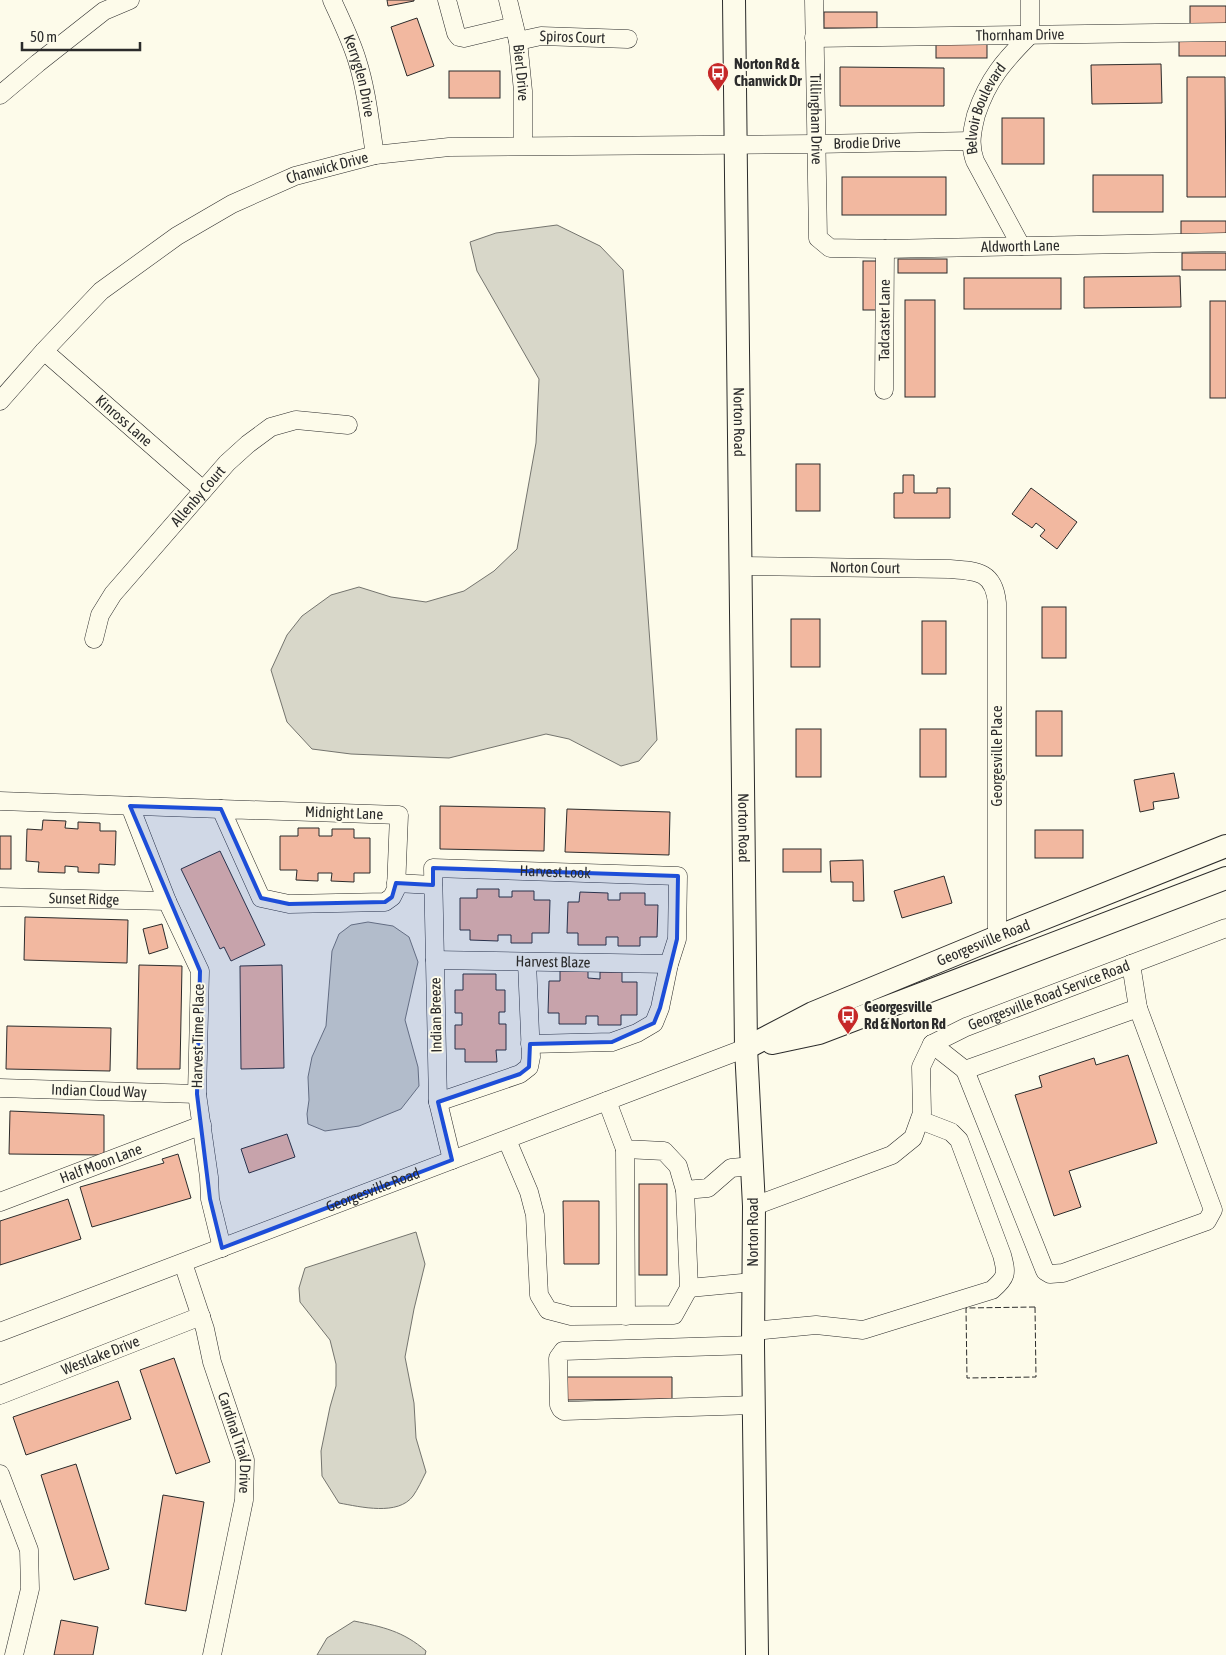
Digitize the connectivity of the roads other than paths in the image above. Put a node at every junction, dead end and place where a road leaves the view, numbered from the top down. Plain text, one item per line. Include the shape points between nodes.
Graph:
1 (130, 0) edge
2 (332, 0) edge
3 (448, 0) edge
4 (508, 0) edge
5 (734, 0) edge
6 (814, 0) edge
7 (1030, 0) edge
8 (101, 6) edge
9 (1226, 32) edge
10 (516, 33) junction
11 (1030, 35) junction
12 (628, 38) dead end
13 (814, 38) junction
14 (0, 95) edge
15 (971, 140) junction
16 (735, 144) junction
17 (815, 144) junction
18 (523, 146) junction
19 (375, 155) junction
20 (818, 238) joint
21 (1226, 242) edge
22 (1021, 246) junction
23 (885, 249) junction
24 (44, 351) junction
25 (884, 390) dead end
26 (0, 401) edge
27 (348, 424) dead end
28 (203, 490) junction
29 (740, 566) junction
30 (988, 579) joint
31 (94, 639) dead end
32 (0, 801) edge
33 (130, 806) junction
34 (221, 809) junction
35 (1226, 846) edge
36 (433, 876) junction
37 (1226, 878) edge
38 (396, 884) junction
39 (0, 897) edge
40 (167, 901) junction
41 (1226, 928) edge
42 (997, 937) junction
43 (435, 960) junction
44 (527, 962) junction
45 (669, 964) junction
46 (1131, 964) junction
47 (1138, 1008) junction
48 (530, 1044) junction
49 (932, 1044) junction
50 (746, 1048) junction
51 (965, 1070) junction
52 (0, 1088) edge
53 (197, 1094) junction
54 (607, 1101) junction
55 (438, 1102) junction
56 (920, 1120) junction
57 (202, 1126) junction
58 (507, 1140) junction
59 (625, 1150) junction
60 (452, 1160) junction
61 (752, 1166) junction
62 (685, 1190) junction
63 (0, 1202) edge
64 (754, 1206) junction
65 (222, 1248) junction
66 (183, 1263) junction
67 (753, 1282) junction
68 (689, 1288) junction
69 (201, 1316) junction
70 (626, 1316) junction
71 (0, 1332) edge
72 (753, 1338) junction
73 (0, 1394) edge
74 (754, 1405) junction
75 (0, 1474) edge
76 (14, 1655) edge
77 (212, 1655) edge
78 (757, 1655) edge

1 - 8 street
2 - 19 street, Kerryglen Drive via 357,60
3 - 10 street, Spiros Court via 459,37
4 - 10 street, Bierl Drive
5 - 16 main road, Norton Road
6 - 13 street, Tillingham Drive
7 - 11 street
8 - 14 street
9 - 11 street, Thornham Drive
10 - 12 street, Spiros Court
10 - 18 street, Bierl Drive via 523,91
11 - 13 street, Thornham Drive
11 - 15 street, Belvoir Boulevard via 990,81 973,125
13 - 17 street, Tillingham Drive
15 - 17 street, Brodie Drive
15 - 22 street, Belvoir Boulevard via 975,161
16 - 17 street, Brodie Drive
16 - 18 street, Chanwick Drive
16 - 29 main road, Norton Road
17 - 20 street, Tillingham Drive
18 - 19 street, Chanwick Drive via 449,147
19 - 24 street, Chanwick Drive via 295,176 232,204 177,236 100,291
20 - 23 street, Aldworth Lane via 830,248
21 - 22 street, Aldworth Lane
22 - 23 street, Aldworth Lane
23 - 25 street, Tadcaster Lane
24 - 26 street, Chanwick Drive
24 - 28 street, Kinross Lane
27 - 28 street, Allenby Court via 296,420 271,427 227,463
28 - 31 street, Allenby Court via 113,594 100,615
29 - 30 street, Norton Court via 950,569 980,573
29 - 50 main road, Norton Road
30 - 42 street, Georgesville Place via 995,590 996,603
32 - 33 street, Midnight Lane
33 - 34 street, Midnight Lane
33 - 40 street, Harvest Time Place
34 - 38 street via 261,898 289,904 385,902 392,897
34 - 38 street, Midnight Lane via 399,815
35 - 42 main road, Georgesville Road
36 - 38 street
36 - 43 street, Indian Breeze
36 - 45 street, Harvest Look via 678,876 678,939
37 - 50 main road, Georgesville Road via 819,1033
39 - 40 street, Sunset Ridge
40 - 53 street, Harvest Time Place via 200,971
41 - 46 street, Georgesville Road Service Road
42 - 50 main road, Georgesville Road via 813,1013
43 - 44 street, Harvest Blaze
43 - 55 street, Indian Breeze
44 - 45 street, Harvest Blaze
44 - 48 street
45 - 48 street via 654,1023 637,1033 612,1042
46 - 47 street
46 - 49 street, Georgesville Road Service Road via 966,1027
47 - 51 street
47 - 51 street via 1213,1210 1207,1221 1063,1273 1045,1271
48 - 55 street via 529,1066 520,1074
49 - 51 street
49 - 56 street via 921,1067
50 - 54 street, Georgesville Road
50 - 61 main road, Norton Road
52 - 53 street, Indian Cloud Way
53 - 57 street, Harvest Time Place
54 - 58 street, Georgesville Road
54 - 59 street
55 - 60 street, Indian Breeze
56 - 64 street via 913,1138 892,1155
56 - 72 street via 951,1132 959,1140 1002,1255 1006,1272 1002,1282 992,1290 863,1330 816,1325
57 - 63 street, Half Moon Lane
57 - 65 street, Harvest Time Place via 210,1199
58 - 60 street, Georgesville Road
58 - 70 street via 535,1215 539,1295 548,1310 571,1316
59 - 62 street via 664,1151 678,1166
59 - 70 street
60 - 65 street, Georgesville Road
61 - 62 street via 731,1168 708,1188
61 - 64 main road, Norton Road
62 - 68 street
64 - 67 main road, Norton Road
65 - 66 street, Georgesville Road
66 - 69 street, Cardinal Trail Drive
66 - 71 street, Georgesville Road
67 - 68 street
67 - 72 main road, Norton Road
68 - 70 street via 674,1315
69 - 73 street, Westlake Drive
69 - 77 street, Cardinal Trail Drive via 212,1362 245,1460 244,1500
72 - 74 main road, Norton Road
72 - 74 street via 563,1351 558,1358 559,1405 564,1411
74 - 78 main road, Norton Road
75 - 76 street via 29,1550 30,1589

